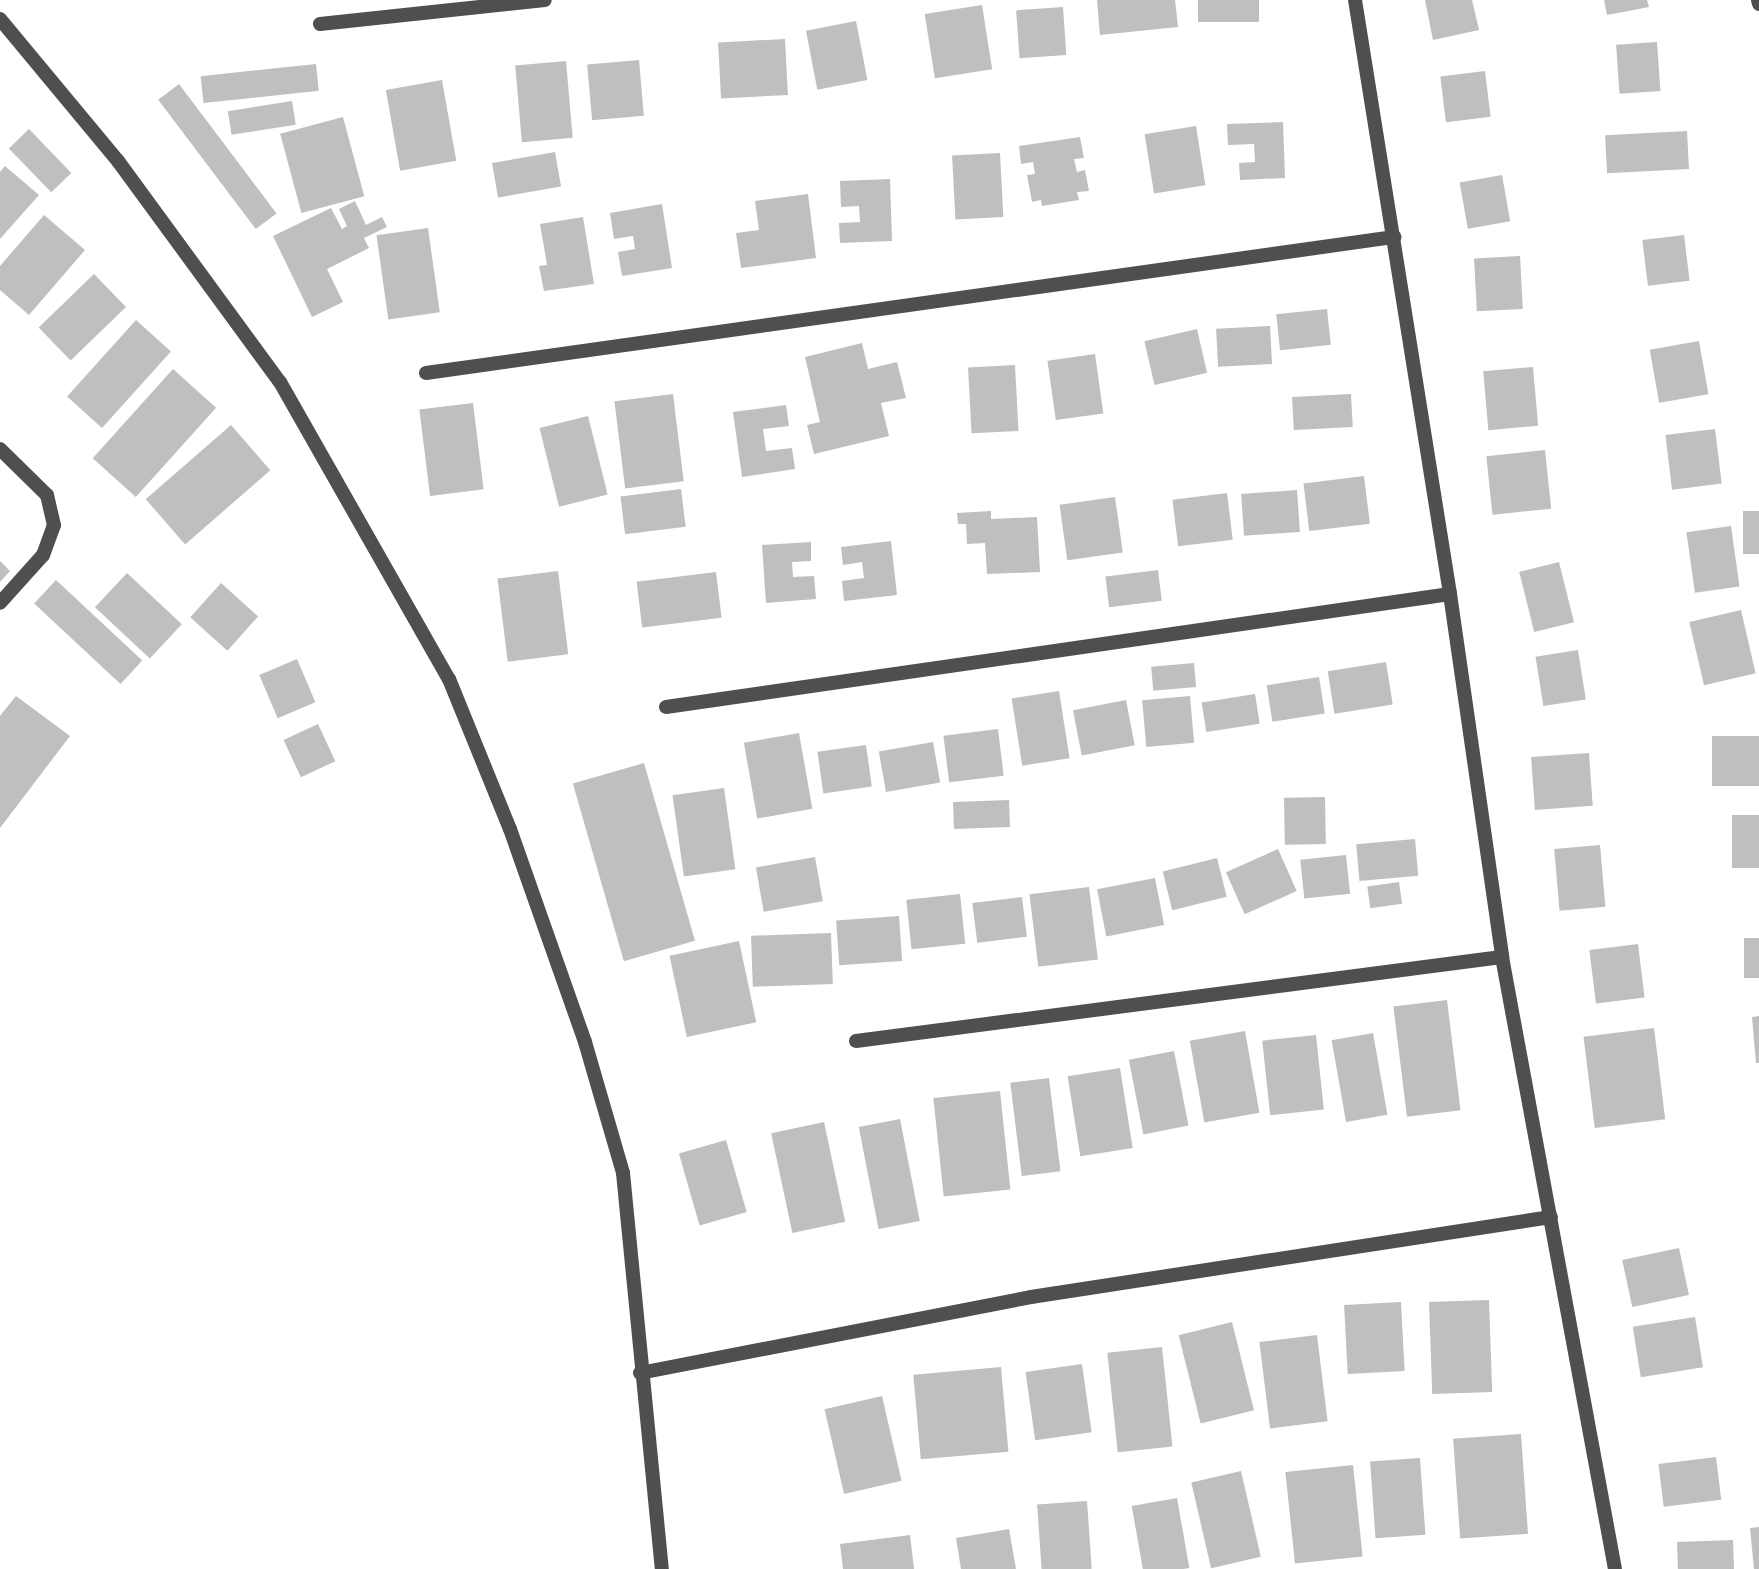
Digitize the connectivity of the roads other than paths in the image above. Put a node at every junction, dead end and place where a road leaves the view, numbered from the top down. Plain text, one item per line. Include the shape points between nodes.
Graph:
1 (545, 0) edge
2 (1355, 0) edge
3 (0, 19) edge
4 (320, 24) dead end
5 (1394, 237) junction
6 (425, 373) dead end
7 (0, 449) edge
8 (1450, 594) junction
9 (0, 603) edge
10 (666, 707) dead end
11 (1502, 957) junction
12 (856, 1041) dead end
13 (1551, 1217) junction
14 (640, 1373) junction
15 (662, 1569) edge
16 (1615, 1569) edge

1 - 4 street
2 - 5 street
3 - 14 street via 118,161 280,382 449,679 510,829 576,1017 622,1173
5 - 6 street
5 - 8 street
7 - 9 street via 47,495 54,525 43,555
8 - 10 street
8 - 11 street
11 - 12 street
11 - 13 street
13 - 14 street via 1031,1297
13 - 16 street
14 - 15 street

